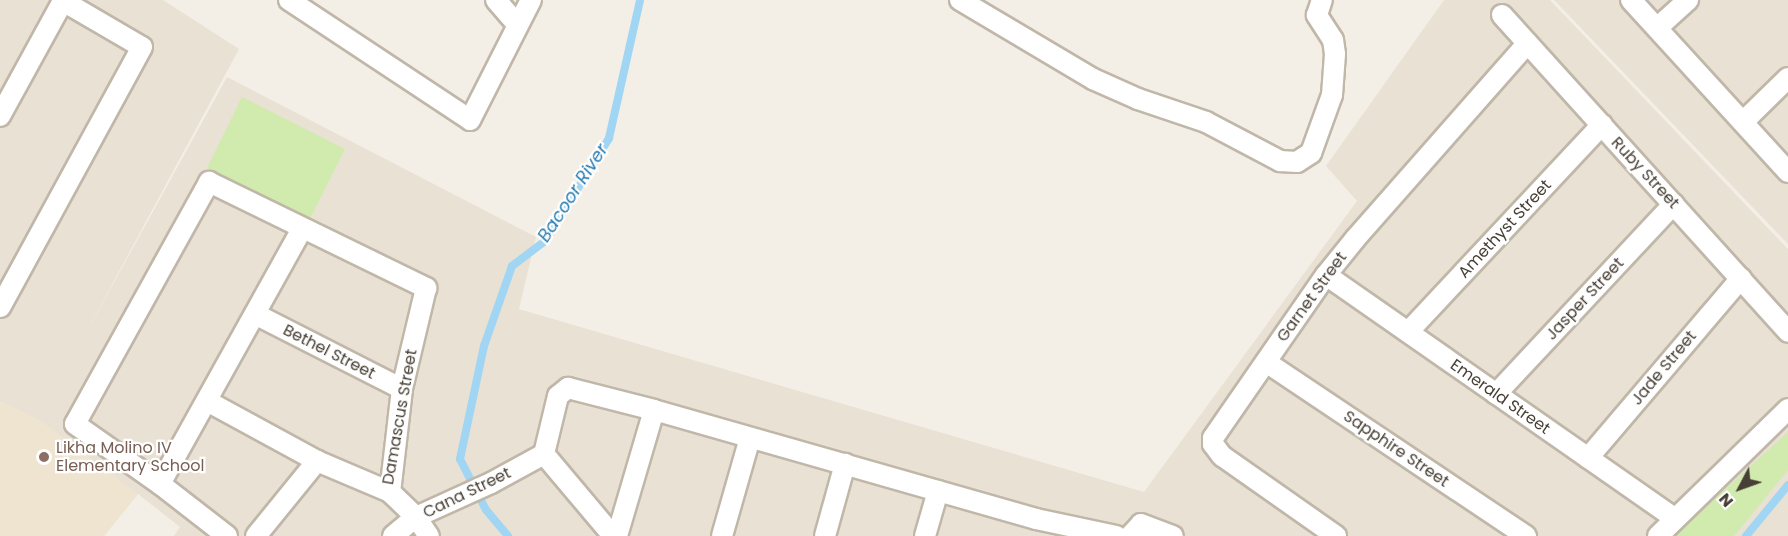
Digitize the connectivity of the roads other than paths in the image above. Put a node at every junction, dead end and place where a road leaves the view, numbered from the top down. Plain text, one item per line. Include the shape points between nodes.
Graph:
1 (289, 0) edge
2 (496, 0) edge
3 (531, 0) edge
4 (960, 0) edge
5 (1322, 0) edge
6 (1631, 0) edge
7 (1688, 0) edge
8 (1502, 15) dead end
9 (517, 24) junction
10 (1657, 28) junction
11 (1528, 43) junction
12 (1788, 78) edge
13 (0, 116) edge
14 (1743, 122) junction
15 (1602, 125) junction
16 (1788, 172) edge
17 (1674, 204) junction
18 (303, 229) junction
19 (1326, 275) junction
20 (1741, 278) junction
21 (0, 307) edge
22 (255, 314) junction
23 (1408, 332) junction
24 (1788, 332) edge
25 (1266, 362) junction
26 (402, 389) junction
27 (1496, 394) junction
28 (207, 400) junction
29 (1788, 409) edge
30 (654, 410) junction
31 (750, 438) junction
32 (544, 454) junction
33 (1588, 458) junction
34 (317, 461) junction
35 (845, 464) junction
36 (160, 484) junction
37 (938, 491) junction
38 (390, 492) junction
39 (416, 517) junction
40 (1674, 518) junction
41 (1034, 527) edge
42 (226, 536) edge
43 (256, 536) edge
44 (393, 536) edge
45 (429, 536) edge
46 (615, 536) edge
47 (722, 536) edge
48 (825, 536) edge
49 (925, 536) edge
50 (1116, 536) edge
51 (1130, 536) edge
52 (1173, 536) edge
53 (1336, 536) edge
54 (1526, 536) edge
55 (1658, 536) edge

1 - 9 street via 470,120
2 - 9 street
3 - 9 street
4 - 5 street via 1093,79 1206,122 1280,161 1297,162 1311,153 1332,95 1335,54 1333,40 1317,15
6 - 10 street
7 - 10 street
8 - 11 street, Ruby Street
10 - 14 street
11 - 15 street, Ruby Street
11 - 19 street, Garnet Street
12 - 14 street
13 - 21 street via 63,1 142,47
14 - 16 street
15 - 17 street, Ruby Street
15 - 23 street, Amethyst Street
17 - 20 street, Ruby Street
17 - 27 street, Jasper Street
18 - 22 street
18 - 26 street, Damascus Street via 426,288
18 - 36 street via 209,182 75,424
19 - 23 street, Emerald Street
19 - 25 street, Garnet Street
20 - 24 street, Ruby Street
20 - 33 street, Jade Street
22 - 26 street, Bethel Street
22 - 28 street
23 - 27 street, Emerald Street
25 - 53 street, Garnet Street via 1216,433 1213,444 1222,456
25 - 54 street, Sapphire Street
26 - 38 street, Damascus Street
27 - 33 street, Emerald Street
28 - 34 street, Damascus Street
28 - 36 street
29 - 40 street
30 - 31 street
30 - 32 street via 563,389
30 - 46 street
31 - 35 street
31 - 47 street
32 - 39 street, Cana Street
32 - 46 street
33 - 40 street, Emerald Street
34 - 38 street, Damascus Street
34 - 43 street
35 - 37 street
35 - 48 street
36 - 42 street
37 - 41 street
37 - 49 street
38 - 39 street
39 - 44 street, Cana Street
39 - 45 street
40 - 55 street
41 - 50 street
51 - 52 street via 1140,524

